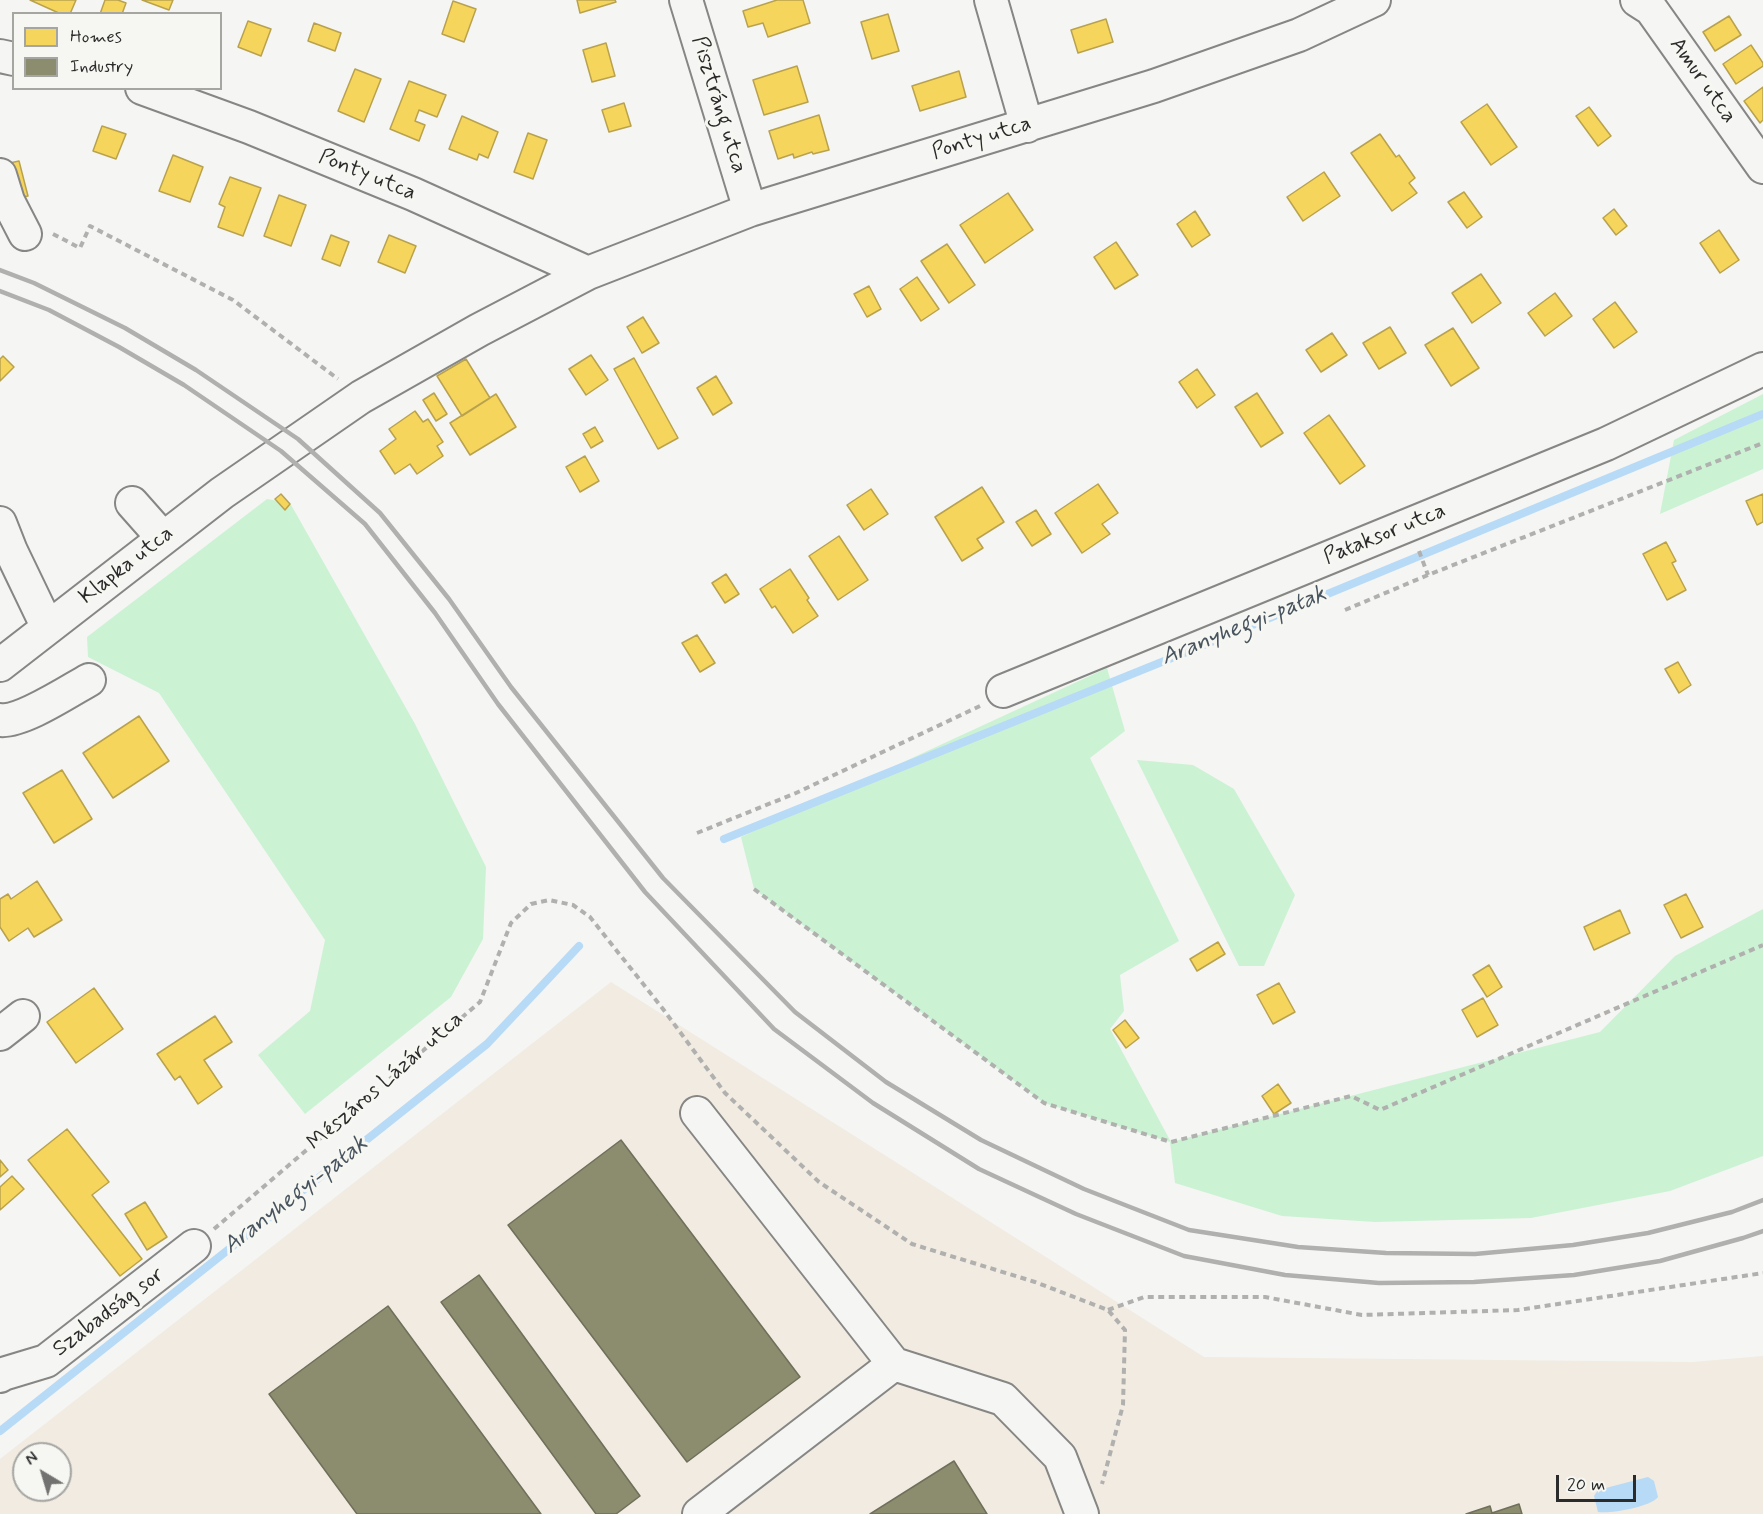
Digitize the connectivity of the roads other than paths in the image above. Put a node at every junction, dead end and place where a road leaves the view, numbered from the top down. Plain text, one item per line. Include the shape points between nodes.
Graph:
1 (686, 0) edge
2 (991, 0) edge
3 (1374, 0) edge
4 (1637, 0) edge
5 (147, 90) edge
6 (1027, 126) junction
7 (1763, 167) edge
8 (0, 175) edge
9 (750, 210) junction
10 (25, 234) road end
11 (588, 273) junction
12 (1763, 369) edge
13 (320, 425) joint
14 (132, 502) dead end
15 (0, 523) edge
16 (163, 538) junction
17 (48, 628) junction
18 (0, 665) edge
19 (89, 680) dead end
20 (1003, 691) road end
21 (0, 720) edge
22 (697, 1113) dead end
23 (188, 1252) road end
24 (894, 1364) junction
25 (1, 1368) edge
26 (1091, 1503) edge
27 (699, 1514) edge

1 - 9 street, Pisztráng utca
2 - 6 street
3 - 6 street, Ponty utca via 1299,35
4 - 7 street, Amur utca via 1651,9
5 - 11 street, Ponty utca via 413,194
6 - 9 street, Ponty utca
8 - 10 street
9 - 11 street, Ponty utca
11 - 13 street, Ponty utca via 479,330 361,397
12 - 20 street, Pataksor utca via 1606,444
13 - 16 street, Klapka utca
14 - 16 street
15 - 17 street
16 - 17 street, Klapka utca
17 - 18 street, Klapka utca
19 - 21 street via 30,712
22 - 24 street
23 - 25 street, Szabadság sor via 46,1361
24 - 26 street via 1003,1399 1060,1456
24 - 27 street

